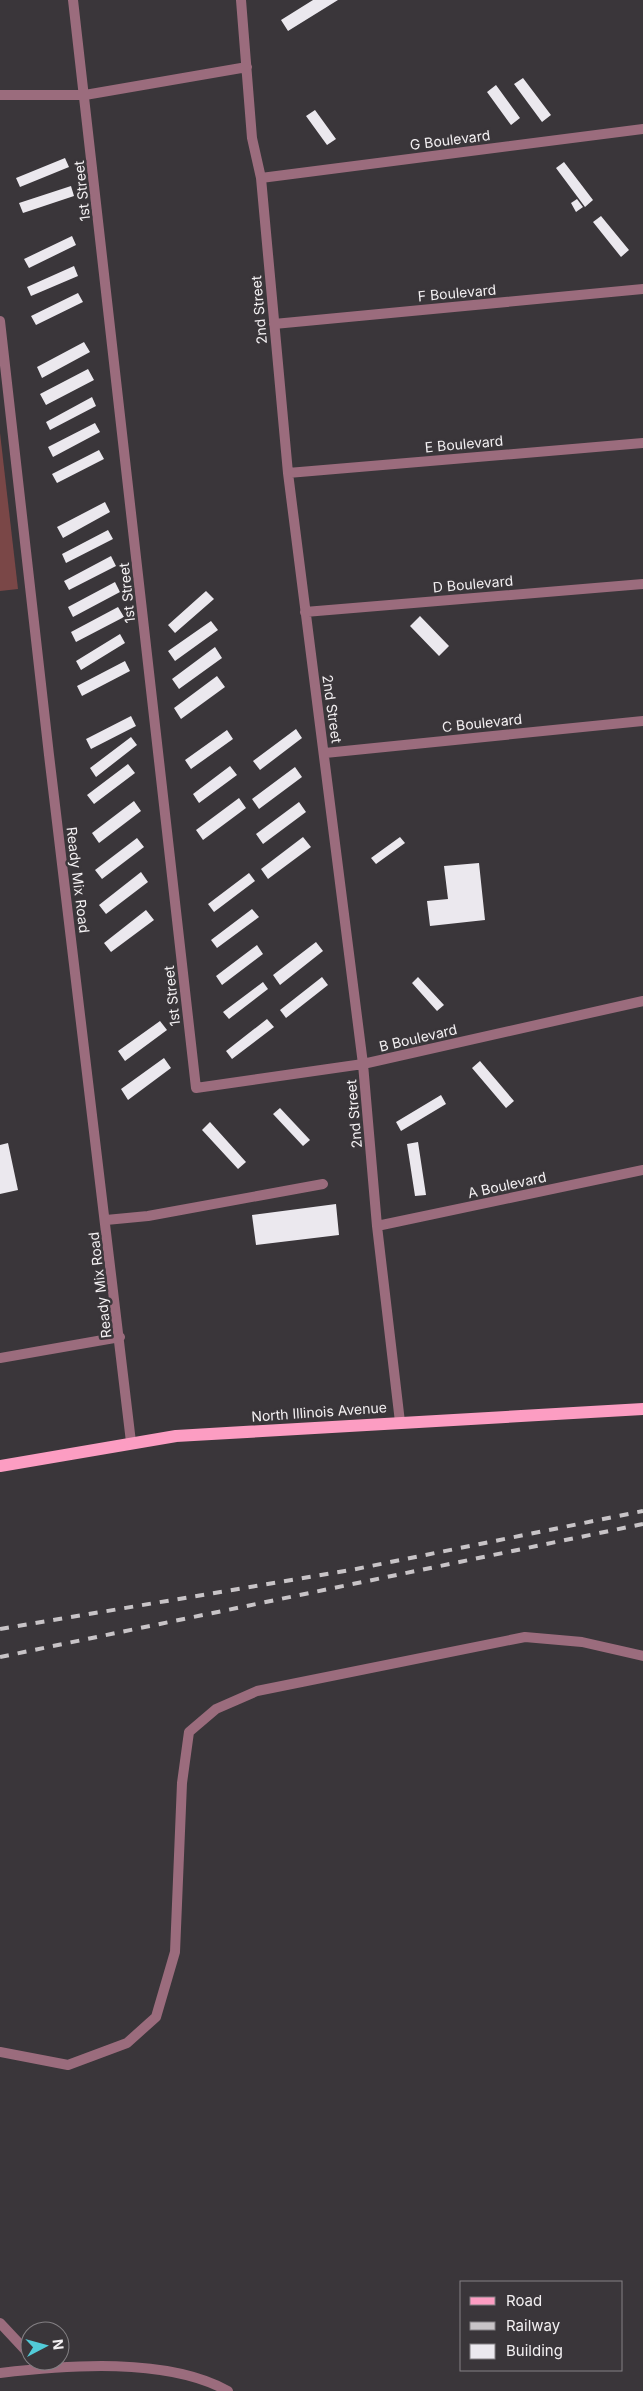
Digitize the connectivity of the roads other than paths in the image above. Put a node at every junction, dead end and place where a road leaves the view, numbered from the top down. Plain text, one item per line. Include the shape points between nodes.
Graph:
1 (72, 0) edge
2 (242, 0) edge
3 (247, 67) junction
4 (0, 95) edge
5 (85, 95) junction
6 (643, 129) edge
7 (643, 134) edge
8 (261, 178) junction
9 (643, 288) edge
10 (0, 321) edge
11 (274, 324) junction
12 (643, 443) edge
13 (288, 473) junction
14 (643, 584) edge
15 (305, 612) junction
16 (643, 721) edge
17 (325, 752) junction
18 (643, 1001) edge
19 (364, 1064) junction
20 (196, 1088) joint
21 (643, 1170) edge
22 (323, 1184) dead end
23 (106, 1220) junction
24 (377, 1226) junction
25 (120, 1337) junction
26 (0, 1358) edge
27 (643, 1408) edge
28 (400, 1422) junction
29 (131, 1442) junction
30 (0, 1466) edge
31 (643, 1656) edge
32 (0, 2052) edge
33 (0, 2323) edge
34 (20, 2344) edge
35 (70, 2365) edge
36 (20, 2368) edge
37 (0, 2373) edge
38 (228, 2391) edge

1 - 5 street, 1st Street
2 - 3 street, 2nd Street
3 - 5 street
3 - 8 street, 2nd Street via 252,138
4 - 5 street
5 - 20 street, 1st Street
6 - 7 street
6 - 8 street, G Boulevard
8 - 11 street, 2nd Street
9 - 11 street, F Boulevard
10 - 23 street, Ready Mix Road
11 - 13 street, 2nd Street
12 - 13 street, E Boulevard
13 - 15 street, 2nd Street
14 - 15 street, D Boulevard
15 - 17 street, 2nd Street
16 - 17 street, C Boulevard
17 - 19 street, 2nd Street
18 - 19 street, B Boulevard
19 - 20 street, B Boulevard
19 - 24 street, 2nd Street
21 - 24 street, A Boulevard
22 - 23 street via 148,1216
23 - 25 street, Ready Mix Road
24 - 28 street, 2nd Street
25 - 26 street
25 - 29 street, Ready Mix Road
27 - 28 main road, North Illinois Avenue
28 - 29 main road, North Illinois Avenue via 176,1436
29 - 30 main road, North Illinois Avenue
31 - 32 street via 582,1642 525,1636 257,1691 216,1709 189,1732 182,1783 175,1952 156,2017 127,2043 68,2065
33 - 34 street
35 - 38 street via 129,2367 185,2374
36 - 37 street

